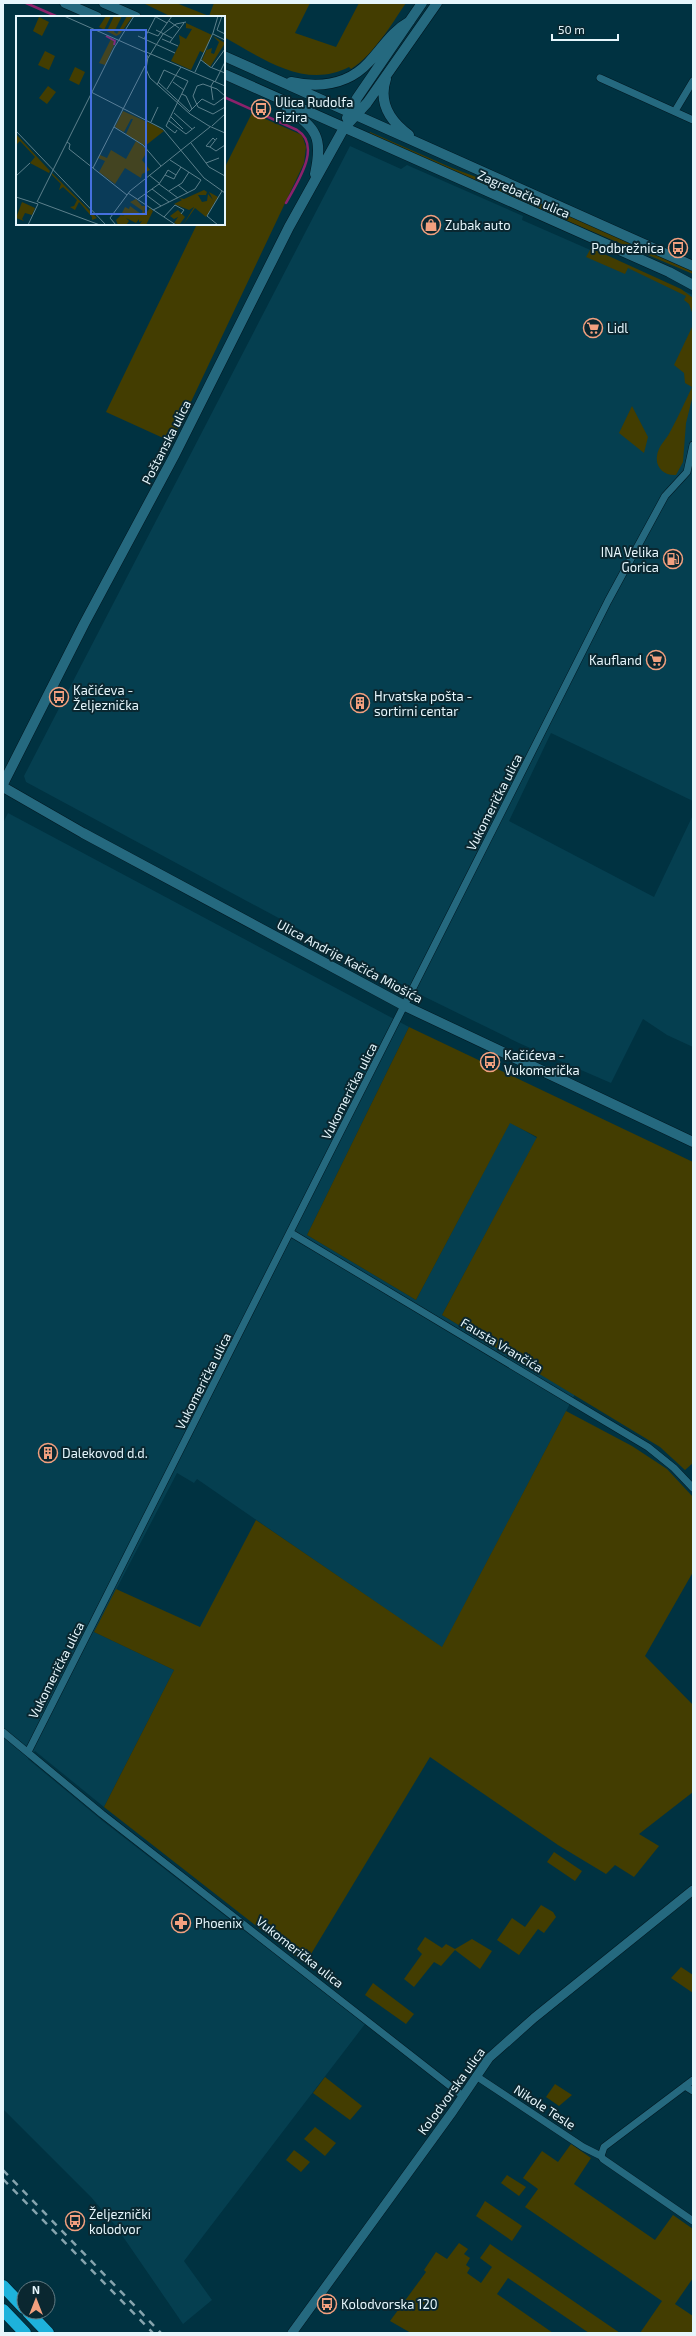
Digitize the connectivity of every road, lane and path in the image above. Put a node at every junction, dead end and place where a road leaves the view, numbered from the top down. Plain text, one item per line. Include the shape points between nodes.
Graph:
1 (65, 3) edge
2 (104, 3) edge
3 (422, 3) edge
4 (437, 3) edge
5 (95, 16) edge
6 (134, 16) edge
7 (410, 21) junction
8 (225, 56) edge
9 (389, 71) junction
10 (225, 74) edge
11 (271, 77) junction
12 (600, 78) dead end
13 (693, 82) edge
14 (264, 92) junction
15 (675, 111) junction
16 (353, 114) junction
17 (693, 120) edge
18 (344, 128) junction
19 (421, 145) junction
20 (311, 188) junction
21 (637, 258) junction
22 (693, 266) edge
23 (693, 276) edge
24 (693, 285) edge
25 (693, 445) edge
26 (3, 785) edge
27 (405, 1006) junction
28 (693, 1142) edge
29 (291, 1233) junction
30 (693, 1488) edge
31 (3, 1732) edge
32 (28, 1752) junction
33 (693, 1890) edge
34 (476, 2076) junction
35 (693, 2080) edge
36 (685, 2086) junction
37 (693, 2091) edge
38 (463, 2096) junction
39 (601, 2156) junction
40 (693, 2221) edge
41 (3, 2286) edge
42 (16, 2300) edge
43 (3, 2310) edge
44 (36, 2320) edge
45 (25, 2333) edge
46 (48, 2333) edge
47 (292, 2333) edge

1 - 5 main road
2 - 6 main road
3 - 7 main road
4 - 9 main road
7 - 11 main road via 397,29 362,69 342,81 315,86
7 - 16 main road
8 - 11 main road
9 - 16 main road
9 - 19 main road via 383,93 387,110 396,124
10 - 14 main road
11 - 16 main road, Zagrebačka ulica
12 - 15 street
13 - 15 street
14 - 18 main road, Zagrebačka ulica
14 - 20 main road via 302,117 314,130 318,153
15 - 17 street
16 - 18 main road, Poštanska ulica
16 - 19 main road, Zagrebačka ulica
18 - 20 main road, Poštanska ulica
18 - 21 main road, Zagrebačka ulica
19 - 22 main road, Zagrebačka ulica
20 - 26 main road, Poštanska ulica via 174,456 45,699
21 - 23 main road via 660,263
21 - 24 main road, Zagrebačka ulica
25 - 27 street, Vukomerička ulica via 687,472 672,487 608,602
26 - 27 main road, Ulica Andrije Kačića Miošića via 83,833
27 - 28 main road, Ulica Andrije Kačića Miošića
27 - 29 street, Vukomerička ulica
29 - 30 street, Fausta Vrančića via 648,1447
29 - 32 street, Vukomerička ulica
31 - 32 street, Vukomerička ulica
32 - 38 street, Vukomerička ulica via 102,1814
33 - 34 street, Kolodvorska ulica via 495,2052
34 - 38 street, Kolodvorska ulica
34 - 39 street, Nikole Tesle via 583,2147
35 - 36 street
36 - 37 street
36 - 39 street via 604,2147
38 - 47 street, Kolodvorska ulica
39 - 40 street, Nikole Tesle
41 - 42 highway
43 - 45 highway
44 - 46 highway

